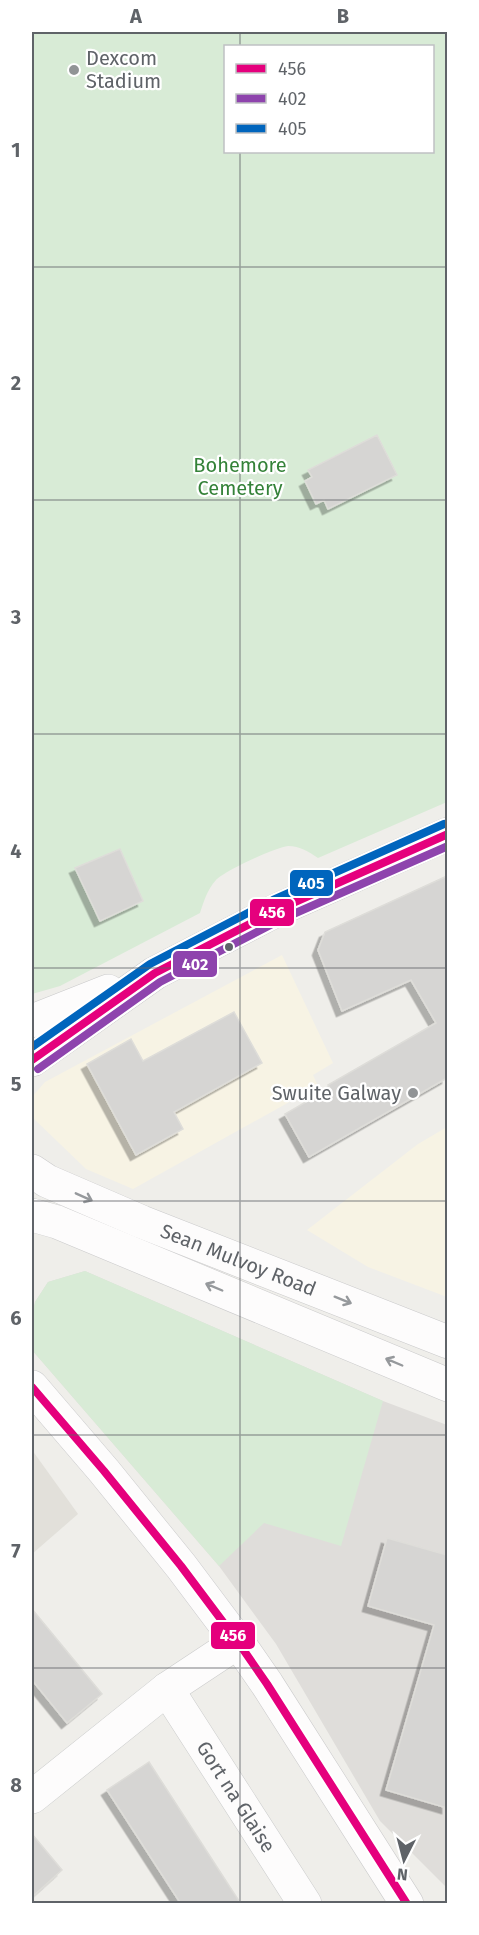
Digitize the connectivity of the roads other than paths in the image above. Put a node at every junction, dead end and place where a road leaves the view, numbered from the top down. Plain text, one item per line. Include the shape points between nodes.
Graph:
1 (447, 834) edge
2 (155, 973) junction
3 (32, 1021) edge
4 (32, 1060) edge
5 (32, 1171) edge
6 (32, 1215) edge
7 (447, 1341) edge
8 (447, 1385) edge
9 (32, 1387) edge
10 (238, 1642) junction
11 (167, 1689) junction
12 (32, 1797) edge
13 (305, 1904) edge
14 (407, 1904) edge

1 - 2 main road via 276,910
2 - 3 main road
2 - 4 main road
5 -> 7 main road, Sean Mulvoy Road via 142,1222
8 -> 6 main road, Sean Mulvoy Road
9 - 10 main road via 181,1566
10 - 11 main road
10 - 14 main road
11 - 12 main road
11 - 13 main road, Gort na Glaise

